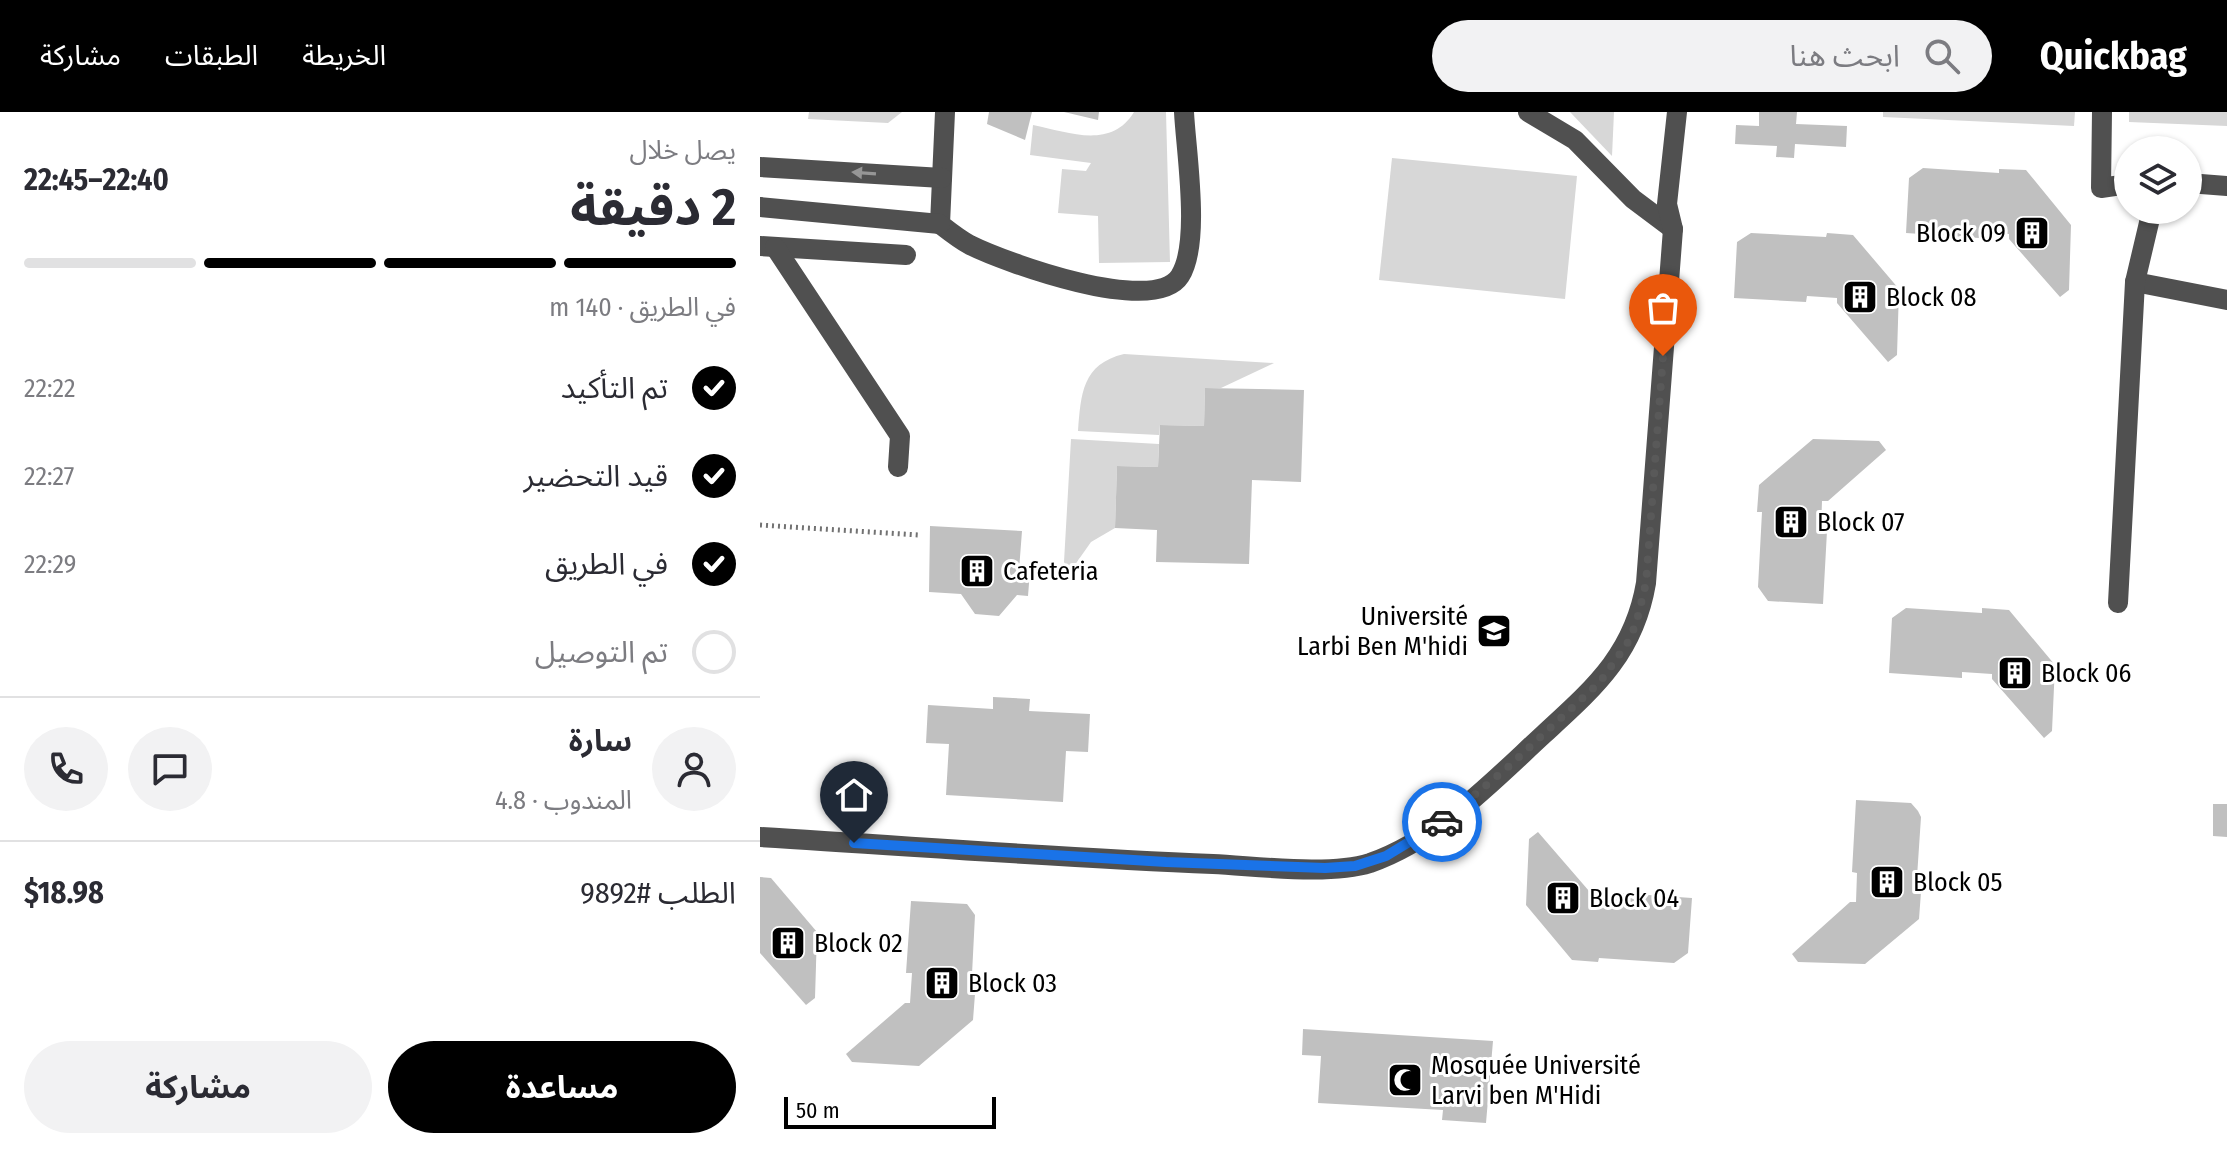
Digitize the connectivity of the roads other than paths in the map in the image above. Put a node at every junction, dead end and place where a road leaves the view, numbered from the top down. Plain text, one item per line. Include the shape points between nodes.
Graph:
1 (945, 112) edge
2 (1184, 112) edge
3 (1528, 112) edge
4 (1677, 112) edge
5 (2102, 112) edge
6 (760, 167) edge
7 (942, 178) junction
8 (2202, 184) edge
9 (2114, 186) edge
10 (2227, 186) edge
11 (760, 207) edge
12 (940, 224) junction
13 (2149, 224) edge
14 (1673, 229) junction
15 (768, 247) edge
16 (906, 255) dead end
17 (2135, 282) junction
18 (2227, 300) edge
19 (898, 467) dead end
20 (2118, 603) dead end
21 (760, 837) edge

1 - 7 street
2 - 12 street via 1192,241 1175,282 1145,290 1065,280 968,244
3 - 14 street via 1575,140 1633,199
4 - 14 street via 1667,204
5 - 9 street via 2101,188
7 -> 6 street
7 - 12 street
8 - 10 street
11 - 12 street
13 - 17 street
14 - 21 street via 1646,583 1636,624 1600,682 1473,797 1421,836 1368,863 1325,868
15 - 16 street
15 - 19 street via 900,436
17 - 18 street
17 - 20 street

